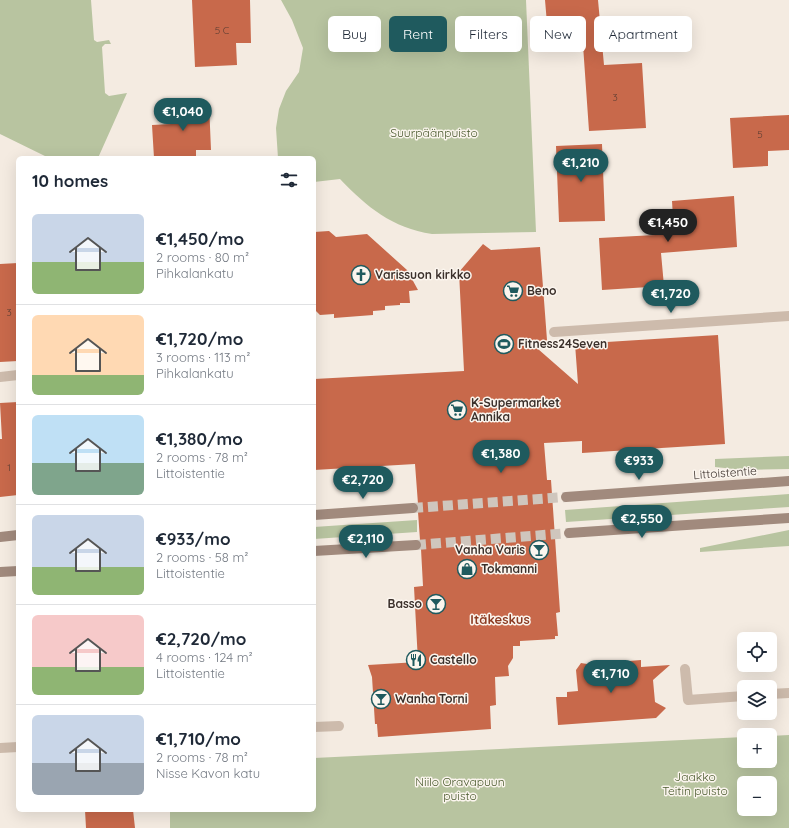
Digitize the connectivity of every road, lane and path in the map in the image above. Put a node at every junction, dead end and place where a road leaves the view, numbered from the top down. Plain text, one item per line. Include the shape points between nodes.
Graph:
1 (789, 316) edge
2 (554, 332) dead end
3 (16, 375) edge
4 (0, 377) edge
5 (789, 481) edge
6 (566, 497) tunnel mouth
7 (413, 508) tunnel mouth
8 (316, 515) edge
9 (789, 518) edge
10 (569, 533) tunnel mouth
11 (16, 536) edge
12 (0, 537) edge
13 (416, 545) tunnel mouth
14 (316, 551) edge
15 (16, 571) edge
16 (0, 572) edge
17 (685, 669) dead end
18 (789, 693) edge
19 (777, 694) edge
20 (737, 696) edge
21 (339, 726) dead end
22 (316, 727) edge
23 (16, 747) edge
24 (0, 748) edge

1 - 2 street
3 - 4 street
5 - 6 main road, Littoistentie
7 - 8 main road
9 - 10 main road
11 - 12 main road
13 - 14 main road
15 - 16 main road
17 - 20 street via 688,700
18 - 19 street
21 - 22 street
23 - 24 street

